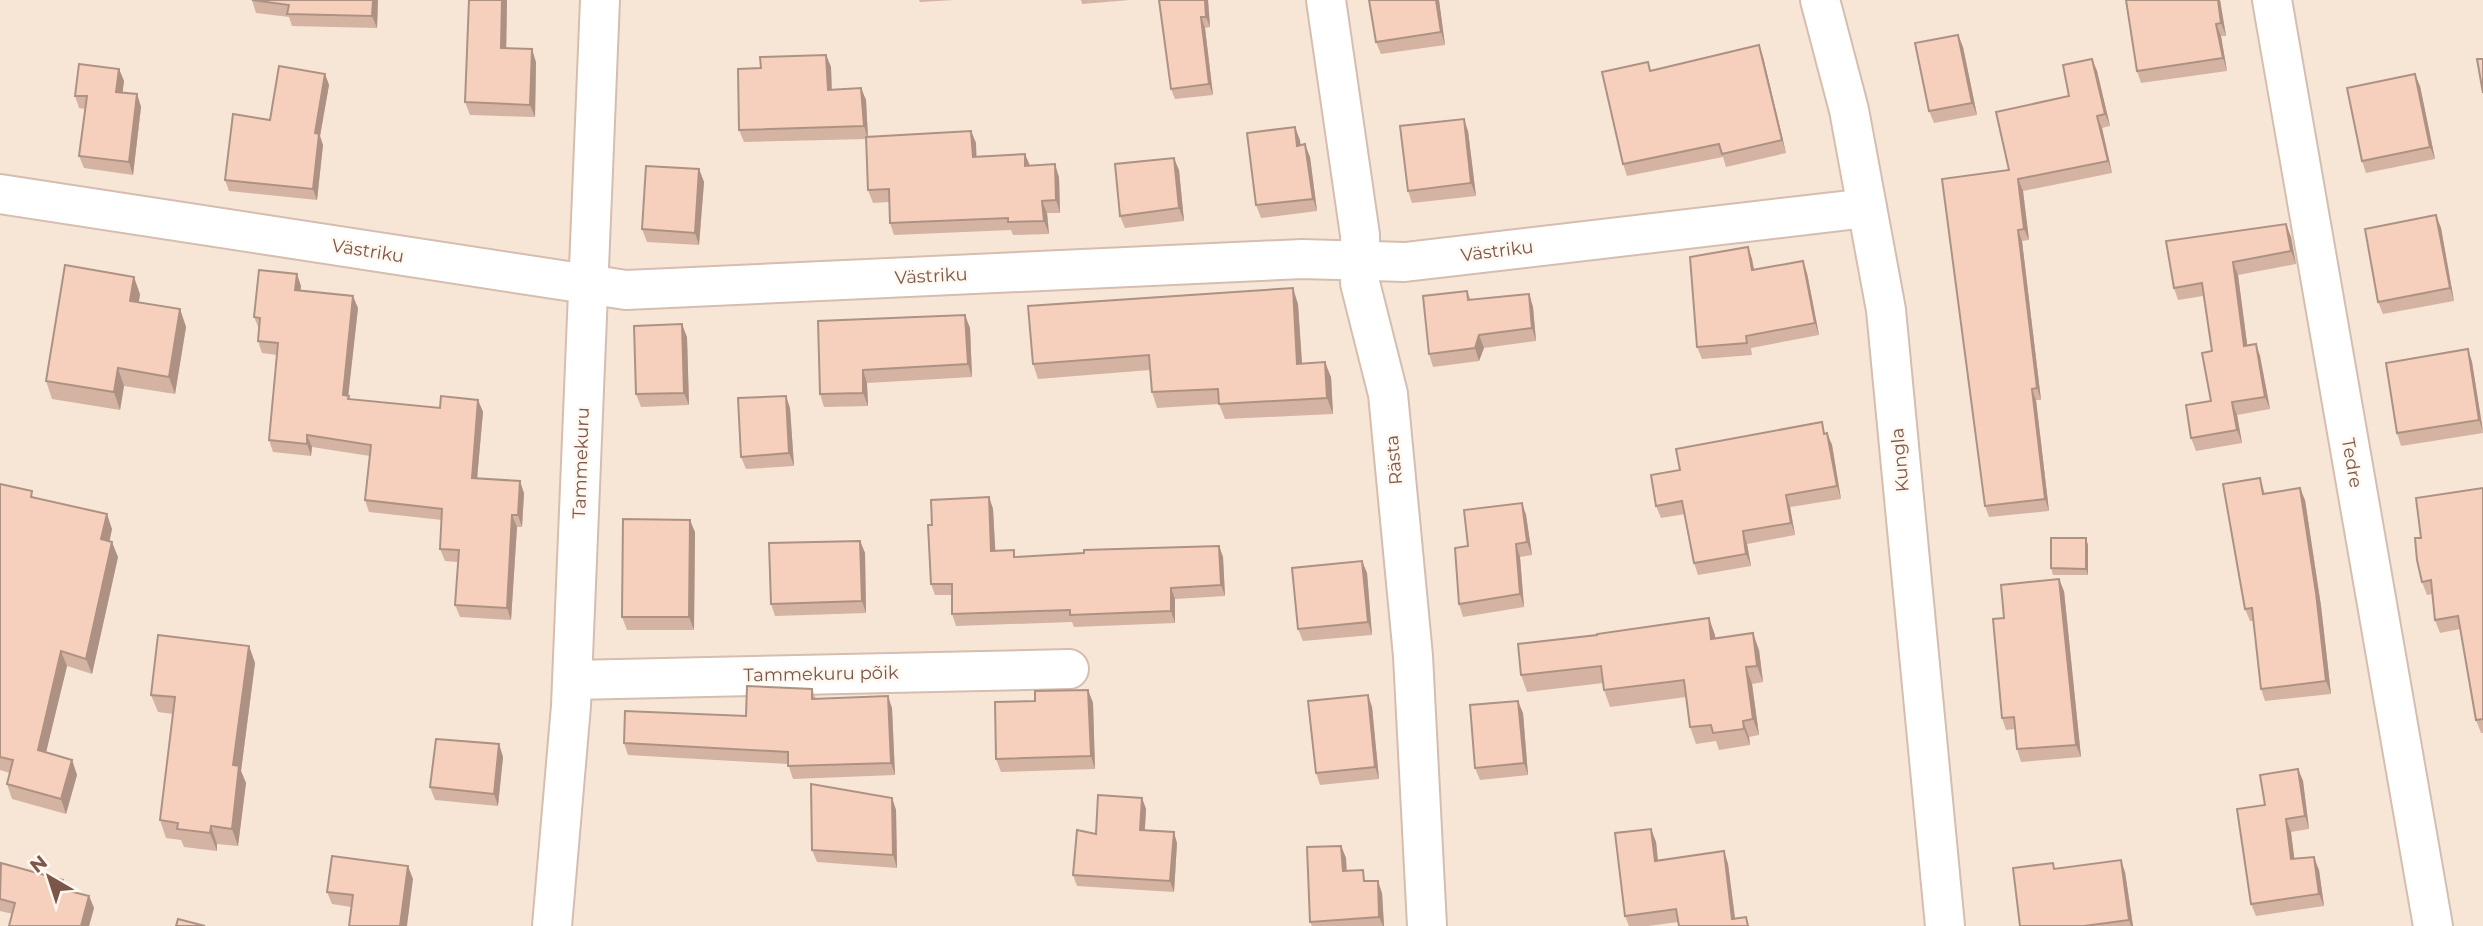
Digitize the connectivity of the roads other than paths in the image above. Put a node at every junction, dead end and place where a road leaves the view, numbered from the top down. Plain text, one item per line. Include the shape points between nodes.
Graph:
1 (600, 0) edge
2 (1326, 0) edge
3 (1820, 0) edge
4 (2272, 0) edge
5 (0, 194) edge
6 (1867, 208) junction
7 (1359, 260) junction
8 (588, 285) junction
9 (1069, 669) dead end
10 (573, 680) junction
11 (552, 926) edge
12 (1427, 926) edge
13 (1945, 926) edge
14 (2433, 926) edge

1 - 8 street, Tammekuru
2 - 7 street, Rästa via 1360,234
3 - 6 street, Kungla via 1849,110
4 - 14 street, Tedre
5 - 8 street, Västriku
6 - 7 street, Västriku via 1405,262
6 - 13 street, Kungla via 1886,310
7 - 8 street, Västriku via 626,290
7 - 12 street, Rästa via 1360,283 1388,394 1413,656
8 - 10 street, Tammekuru
9 - 10 street, Tammekuru põik
10 - 11 street, Tammekuru

